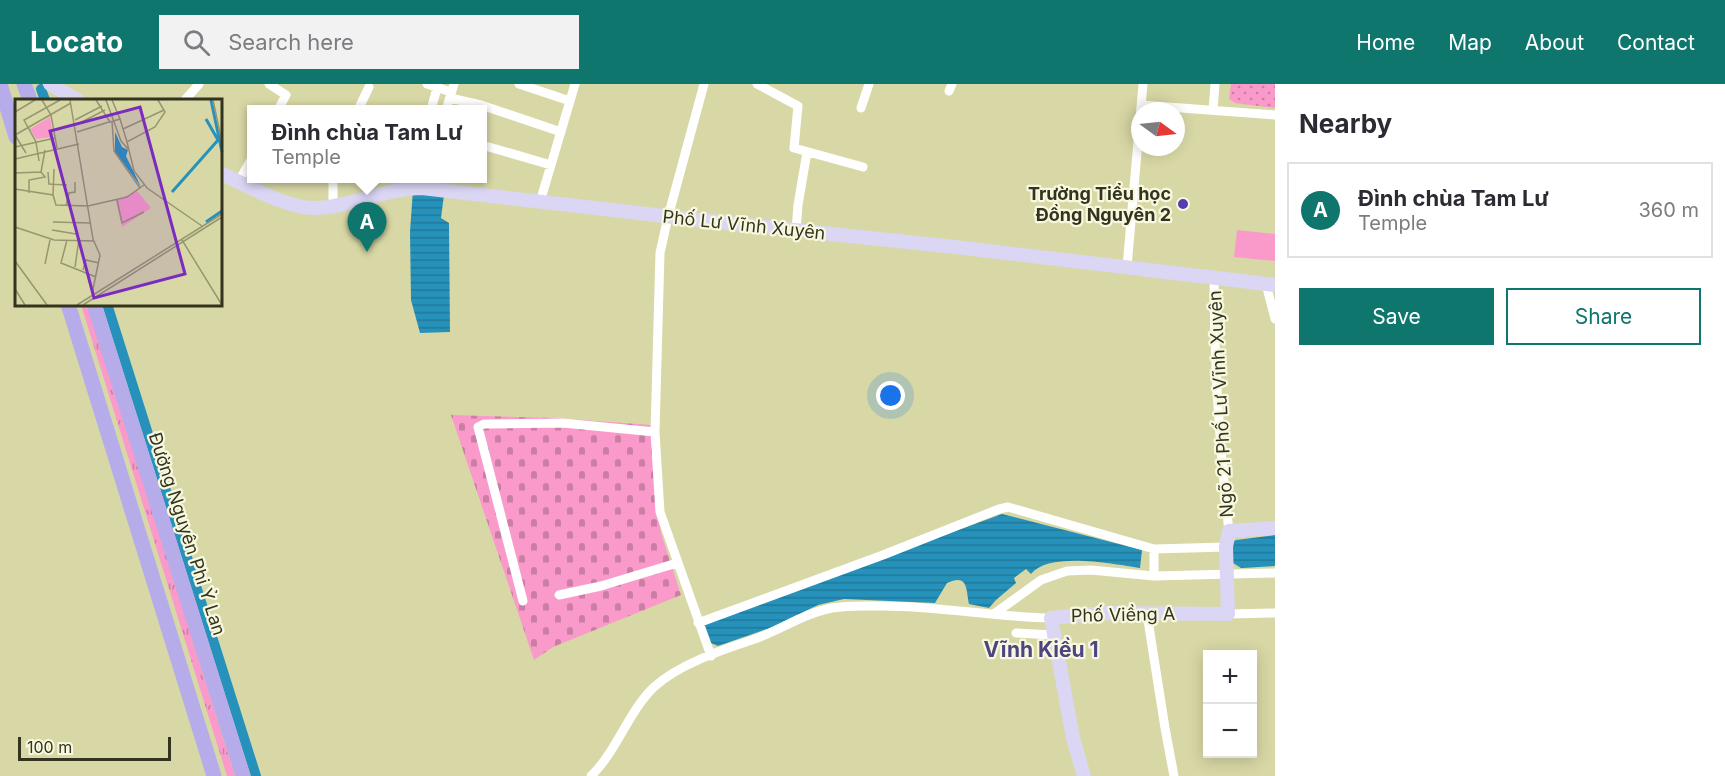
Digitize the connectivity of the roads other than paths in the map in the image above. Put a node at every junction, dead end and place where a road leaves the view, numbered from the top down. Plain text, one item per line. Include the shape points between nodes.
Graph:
1 (0, 84) edge
2 (24, 84) edge
3 (50, 84) edge
4 (199, 84) edge
5 (269, 84) edge
6 (427, 84) edge
7 (519, 84) edge
8 (575, 84) edge
9 (704, 84) edge
10 (757, 84) edge
11 (869, 84) edge
12 (1143, 84) edge
13 (1215, 84) edge
14 (438, 86) edge
15 (369, 87) dead end
16 (452, 91) edge
17 (30, 99) edge
18 (75, 99) edge
19 (186, 99) edge
20 (570, 101) junction
21 (1140, 102) edge
22 (281, 105) edge
23 (360, 105) edge
24 (432, 105) edge
25 (482, 105) edge
26 (487, 107) edge
27 (861, 108) dead end
28 (1185, 108) edge
29 (1213, 110) junction
30 (1275, 115) edge
31 (561, 132) junction
32 (15, 134) edge
33 (487, 147) edge
34 (807, 152) junction
35 (1136, 156) edge
36 (551, 165) junction
37 (247, 167) edge
38 (863, 167) dead end
39 (222, 174) edge
40 (239, 182) junction
41 (333, 183) edge
42 (416, 183) edge
43 (540, 202) junction
44 (333, 206) junction
45 (668, 217) junction
46 (796, 230) junction
47 (1127, 267) junction
48 (1214, 278) junction
49 (1271, 284) edge
50 (69, 306) edge
51 (95, 306) edge
52 (1275, 319) edge
53 (655, 432) junction
54 (1275, 528) edge
55 (1229, 531) junction
56 (1154, 549) junction
57 (1226, 549) junction
58 (677, 563) junction
59 (1275, 573) edge
60 (1227, 575) junction
61 (1154, 576) junction
62 (559, 595) dead end
63 (522, 601) dead end
64 (994, 614) junction
65 (1147, 614) junction
66 (1228, 614) junction
67 (1275, 614) edge
68 (1051, 618) junction
69 (699, 627) junction
70 (1016, 633) dead end
71 (1053, 635) junction
72 (711, 656) junction
73 (214, 776) edge
74 (243, 776) edge
75 (591, 776) edge
76 (1084, 776) edge
77 (1174, 776) edge

1 - 32 main road
2 - 17 main road
3 - 18 street
4 - 19 street
5 - 22 street via 286,95
6 - 14 street
7 - 20 street
8 - 20 street
9 - 45 street
10 - 34 street via 798,106 794,148
11 - 27 street
12 - 21 street
13 - 29 street
14 - 16 street
14 - 24 street
15 - 23 street
16 - 25 street
20 - 31 street
26 - 31 street
28 - 29 street
29 - 30 street
31 - 36 street
33 - 36 street
34 - 38 street
34 - 46 street
35 - 47 street
36 - 43 street
37 - 40 street
39 - 40 street, Phố Lư Vĩnh Xuyên
40 - 44 street, Phố Lư Vĩnh Xuyên via 294,205
41 - 44 street
42 - 43 street, Phố Lư Vĩnh Xuyên
42 - 44 street, Phố Lư Vĩnh Xuyên
43 - 45 street, Phố Lư Vĩnh Xuyên
45 - 46 street, Phố Lư Vĩnh Xuyên
45 - 53 street via 660,254
46 - 47 street, Phố Lư Vĩnh Xuyên
47 - 48 street, Phố Lư Vĩnh Xuyên
48 - 49 street, Phố Lư Vĩnh Xuyên
48 - 55 street, Ngõ 21 Phố Lư Vĩnh Xuyên via 1214,351
49 - 52 street
50 - 73 main road
51 - 74 main road, Đường Nguyên Phi Ỷ Lan
53 - 58 street via 660,512
53 - 63 street via 563,423 484,423 478,427
54 - 55 street
55 - 57 street
56 - 57 street
56 - 61 street
56 - 69 street via 1008,507
57 - 60 street
58 - 62 street
58 - 69 street
59 - 60 street
60 - 61 street
60 - 66 street
61 - 64 street via 1067,571 1041,580
64 - 68 street
64 - 72 street via 910,606 832,608
65 - 66 street, Phố Viềng A
65 - 68 street, Phố Viềng A
65 - 77 street
66 - 67 street
68 - 71 street, Phố Viềng A
69 - 72 street
70 - 71 street
71 - 76 street, Phố Viềng A
72 - 75 street via 668,676 654,688 602,766

